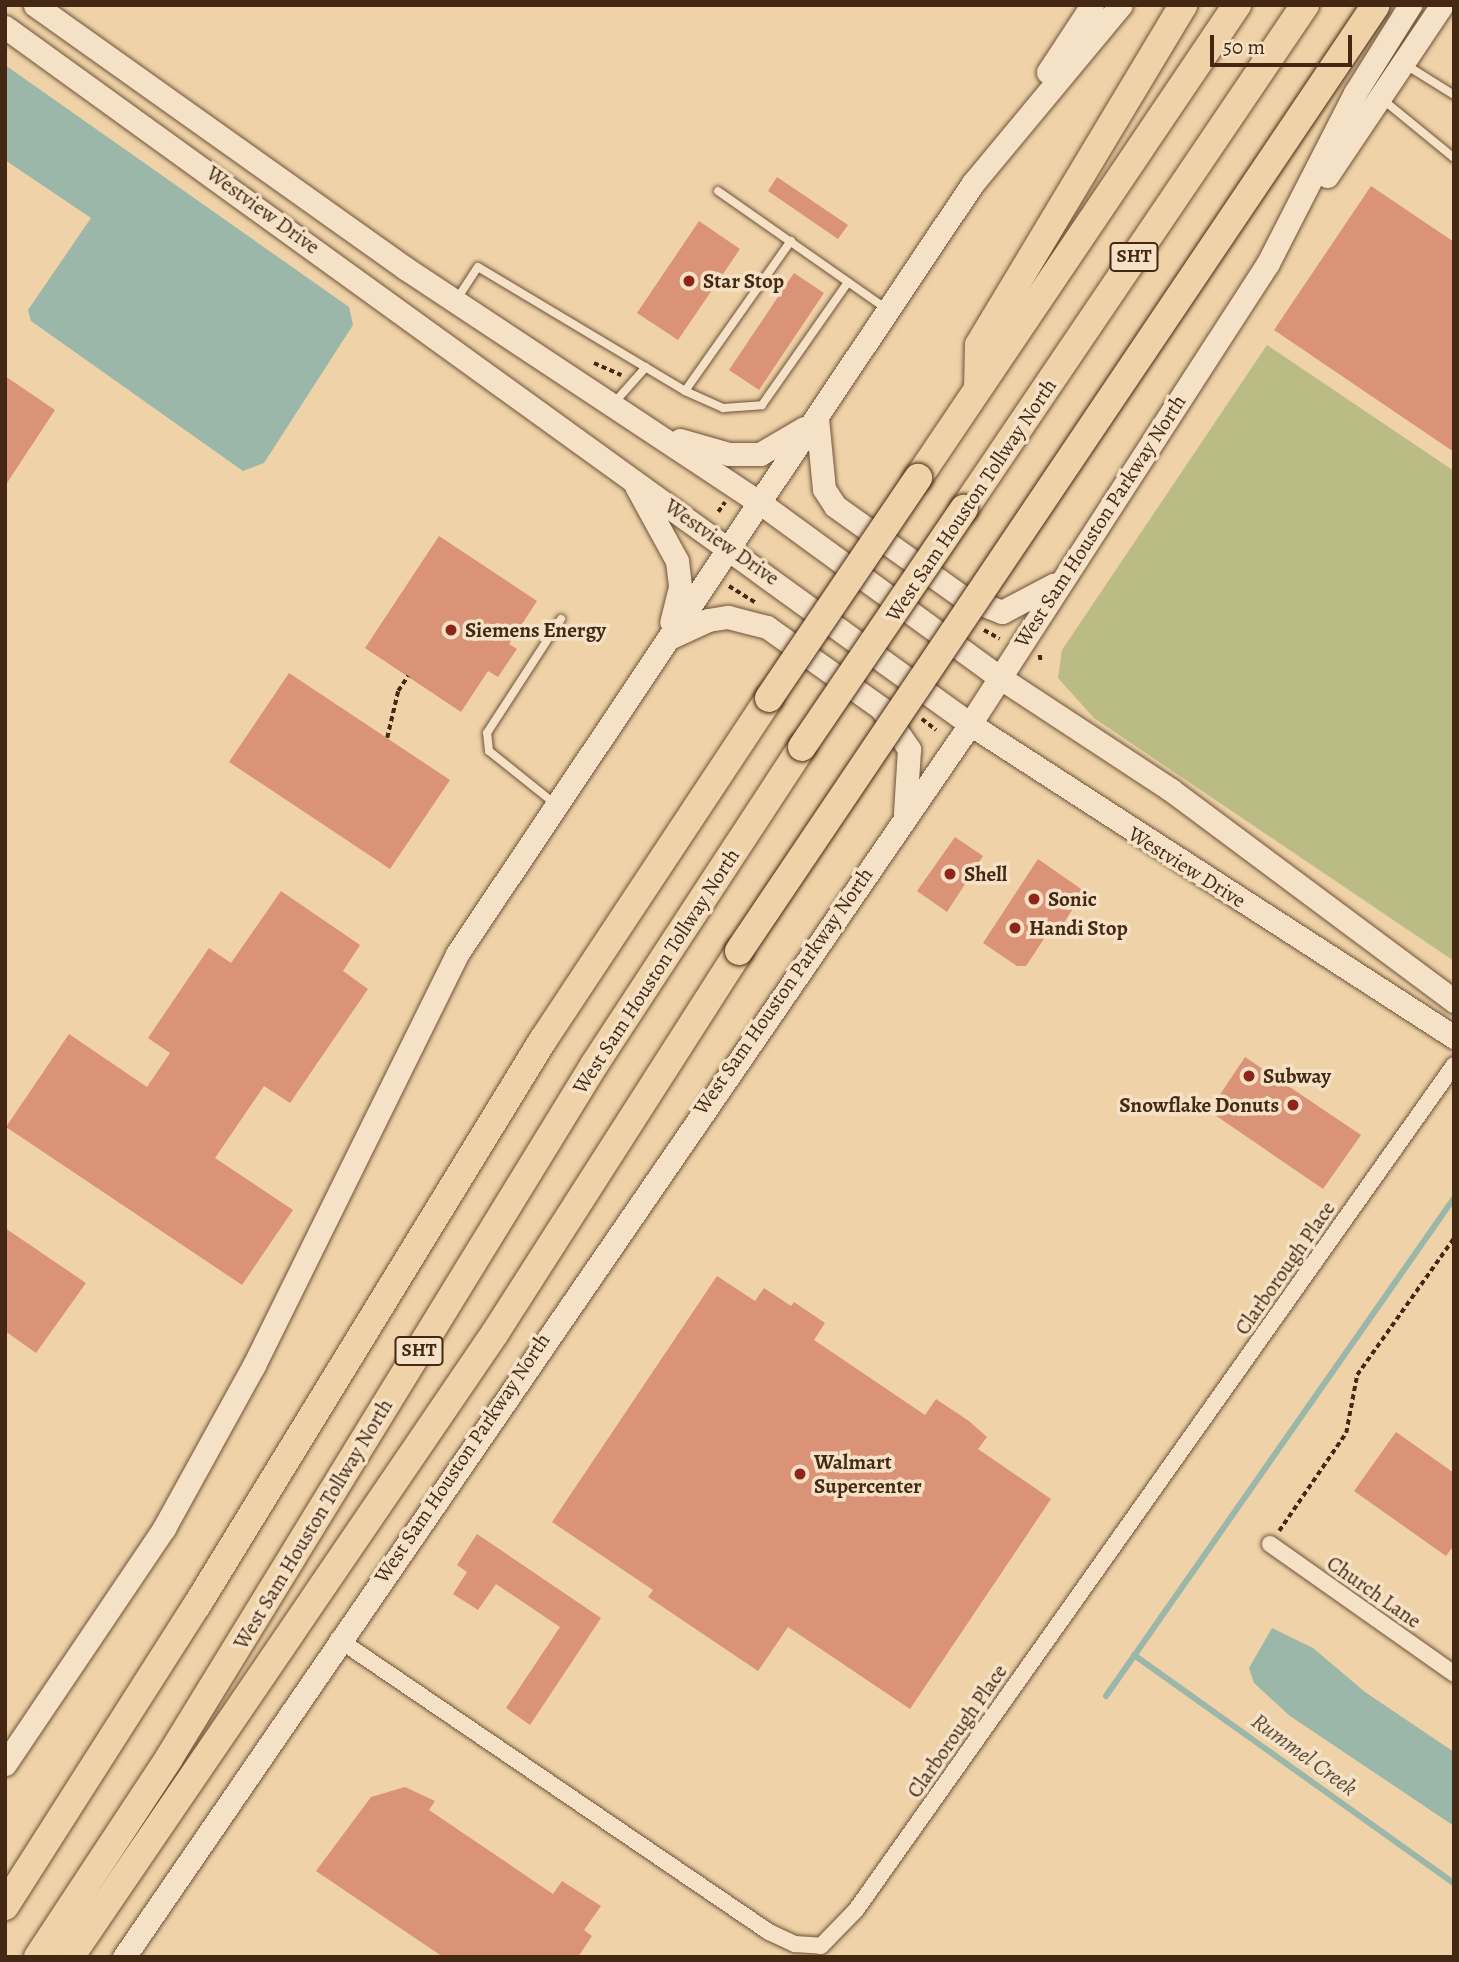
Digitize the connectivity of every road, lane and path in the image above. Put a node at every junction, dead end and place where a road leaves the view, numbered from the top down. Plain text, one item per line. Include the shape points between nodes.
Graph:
1 (35, 5) edge
2 (1092, 5) edge
3 (1121, 5) edge
4 (1183, 5) edge
5 (1237, 5) edge
6 (1304, 5) edge
7 (1376, 5) edge
8 (1410, 5) edge
9 (1442, 5) edge
10 (5, 27) edge
11 (1403, 63) junction
12 (133, 76) junction
13 (1454, 95) edge
14 (1380, 97) junction
15 (112, 102) junction
16 (992, 157) junction
17 (1454, 158) edge
18 (718, 191) dead end
19 (791, 241) junction
20 (1268, 263) junction
21 (848, 282) junction
22 (455, 302) junction
23 (888, 309) junction
24 (431, 330) junction
25 (594, 363) dead end
26 (646, 368) junction
27 (621, 375) dead end
28 (978, 388) junction
29 (685, 391) junction
30 (614, 403) junction
31 (817, 418) junction
32 (661, 435) junction
33 (632, 479) junction
34 (760, 502) junction
35 (729, 545) junction
36 (1060, 579) junction
37 (561, 619) dead end
38 (667, 638) junction
39 (1040, 655) dead end
40 (1041, 663) dead end
41 (408, 676) dead end
42 (999, 677) junction
43 (970, 723) junction
44 (387, 738) dead end
45 (556, 804) junction
46 (905, 813) junction
47 (1454, 1000) edge
48 (1454, 1037) edge
49 (1454, 1065) edge
50 (1454, 1238) edge
51 (1270, 1544) joint
52 (338, 1639) junction
53 (1454, 1674) edge
54 (5, 1764) edge
55 (5, 1906) edge
56 (38, 1957) edge
57 (70, 1957) edge
58 (124, 1957) edge

1 - 12 main road, Westview Drive
2 - 16 main road
3 - 16 main road
4 - 28 highway via 979,345
5 - 28 highway, SHT
6 - 56 highway, West Sam Houston Tollway North / SHT, bridge via 802,747 594,1065 169,1758
7 - 57 highway, bridge via 739,951 495,1333
8 - 20 main road, West Sam Houston Parkway North via 1355,93
9 - 11 main road
10 - 15 main road, Westview Drive
11 - 13 lane
11 - 14 main road
12 - 15 main road
12 - 22 main road, Westview Drive
14 - 17 lane
14 - 20 main road
15 - 24 main road, Westview Drive
16 - 23 main road
18 - 19 lane
19 - 21 lane
19 - 29 lane
20 - 36 main road, West Sam Houston Parkway North
21 - 23 lane
21 - 29 lane via 762,405 723,408
22 - 24 main road
22 - 26 lane via 478,267
22 - 30 main road, Westview Drive
23 - 31 main road
24 - 33 main road, Westview Drive
25 - 27 path
26 - 29 lane
26 - 30 lane
28 - 55 highway, SHT, bridge via 562,1010 197,1605
30 - 32 main road, Westview Drive
31 - 32 main road via 760,454 729,454
31 - 34 main road
31 - 36 main road via 824,489 835,506 961,596 1002,612
32 - 34 main road, Westview Drive
33 - 35 main road, Westview Drive
33 - 38 main road via 677,561 680,587
34 - 35 main road
34 - 42 main road, Westview Drive
35 - 38 main road
35 - 43 main road, Westview Drive
36 - 42 main road, West Sam Houston Parkway North
37 - 45 lane via 487,733 489,751
38 - 45 main road
38 - 46 main road via 708,620 728,617 767,628 881,708 909,749
39 - 40 path
41 - 44 path via 398,691
42 - 43 main road, West Sam Houston Parkway North
42 - 47 main road, Westview Drive via 1171,790
43 - 46 main road, West Sam Houston Parkway North
43 - 48 main road, Westview Drive
45 - 54 main road via 457,954 254,1365 164,1528
46 - 52 main road, West Sam Houston Parkway North
49 - 52 street, Clarborough Place via 871,1890 841,1931 821,1946 795,1944 769,1932
50 - 51 path via 1357,1375 1346,1433
51 - 53 street, Church Lane
52 - 58 main road, West Sam Houston Parkway North

